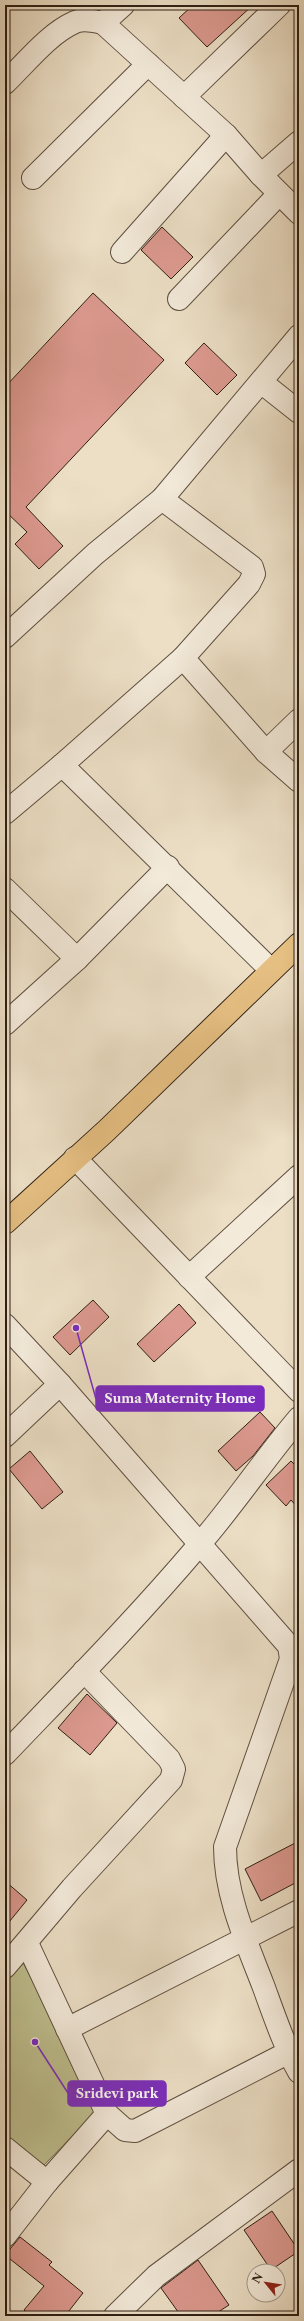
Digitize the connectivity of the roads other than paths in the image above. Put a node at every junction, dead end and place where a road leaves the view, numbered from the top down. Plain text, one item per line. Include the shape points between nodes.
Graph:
1 (123, 5) edge
2 (279, 5) edge
3 (103, 23) junction
4 (148, 64) junction
5 (5, 83) edge
6 (184, 97) junction
7 (226, 135) junction
8 (299, 142) edge
9 (261, 175) junction
10 (33, 178) dead end
11 (279, 194) junction
12 (299, 213) edge
13 (122, 252) dead end
14 (179, 299) dead end
15 (299, 336) edge
16 (262, 382) junction
17 (299, 412) edge
18 (162, 499) junction
19 (5, 637) edge
20 (183, 658) junction
21 (299, 720) edge
22 (266, 752) junction
23 (62, 765) junction
24 (299, 781) edge
25 (5, 813) edge
26 (168, 868) junction
27 (5, 889) edge
28 (299, 944) edge
29 (77, 959) junction
30 (271, 970) junction
31 (5, 1024) edge
32 (75, 1158) junction
33 (299, 1178) edge
34 (5, 1223) edge
35 (189, 1277) junction
36 (5, 1325) edge
37 (60, 1384) junction
38 (299, 1391) edge
39 (299, 1418) edge
40 (5, 1436) edge
41 (199, 1545) junction
42 (84, 1671) junction
43 (5, 1754) edge
44 (299, 1911) edge
45 (246, 1938) junction
46 (27, 1943) junction
47 (5, 1967) edge
48 (67, 2029) junction
49 (294, 2050) edge
50 (299, 2072) edge
51 (107, 2114) junction
52 (5, 2148) edge
53 (299, 2170) edge
54 (47, 2182) junction
55 (5, 2236) edge
56 (114, 2316) edge

1 - 3 street
2 - 6 street
3 - 4 street
3 - 5 street via 90,20 76,22 64,29
4 - 6 street
4 - 10 street
6 - 7 street
7 - 9 street
7 - 13 street
8 - 9 street
9 - 11 street
11 - 12 street
11 - 14 street
15 - 16 street
16 - 17 street
16 - 18 street
18 - 19 street via 94,554
18 - 20 street via 252,567 254,574 249,584
20 - 22 street
20 - 23 street
21 - 22 street
22 - 24 street
23 - 25 street
23 - 26 street
26 - 29 street
26 - 30 street
27 - 29 street
28 - 30 main road
29 - 31 street
30 - 32 main road
32 - 34 main road
32 - 35 street
33 - 35 street
35 - 38 street
36 - 37 street
37 - 40 street
37 - 41 street
39 - 41 street
41 - 42 street
41 - 45 street via 281,1636 289,1646 291,1659 225,1847 225,1867 229,1885
42 - 43 street
42 - 46 street via 170,1759 174,1769 171,1780 72,1888
44 - 45 street
45 - 48 street
45 - 49 street
46 - 47 street
46 - 48 street
48 - 51 street
49 - 50 street
49 - 51 street via 135,2131 125,2130
51 - 54 street
52 - 54 street
53 - 56 street via 156,2276
54 - 55 street

